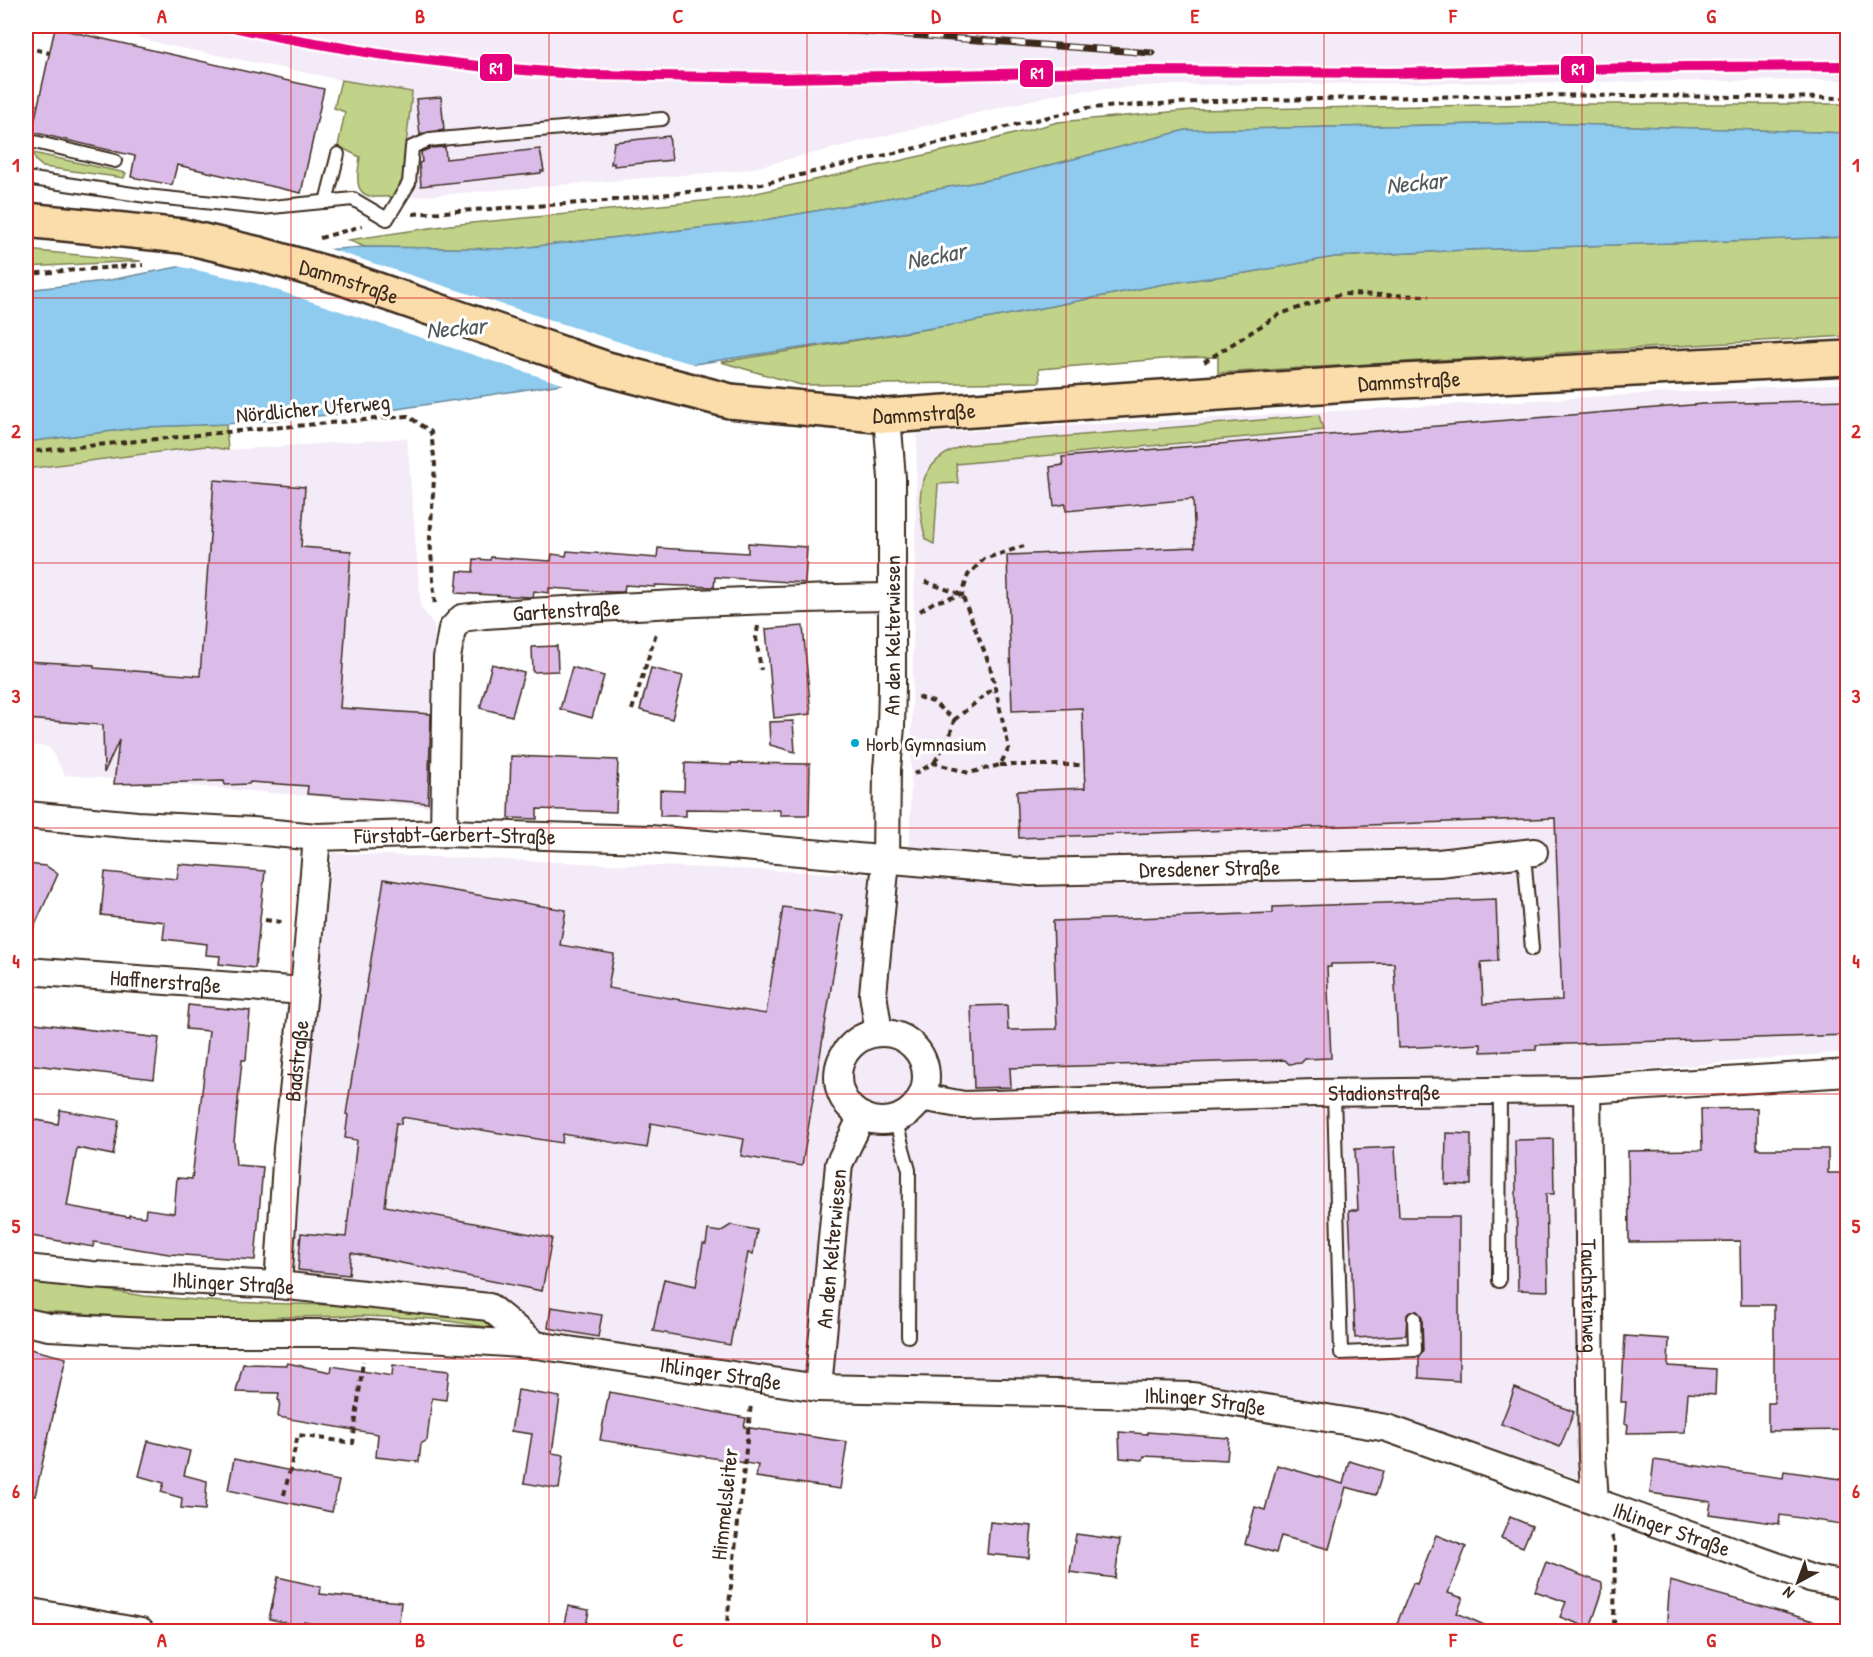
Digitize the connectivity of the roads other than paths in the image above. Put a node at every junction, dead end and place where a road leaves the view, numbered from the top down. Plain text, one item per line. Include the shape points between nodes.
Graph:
1 (662, 118) dead end
2 (26, 140) edge
3 (338, 154) dead end
4 (115, 161) dead end
5 (26, 178) edge
6 (326, 202) junction
7 (26, 220) edge
8 (1848, 358) edge
9 (887, 416) junction
10 (891, 597) junction
11 (26, 815) edge
12 (444, 833) junction
13 (317, 837) junction
14 (1529, 853) joint
15 (886, 861) junction
16 (1532, 949) dead end
17 (26, 971) edge
18 (304, 991) junction
19 (879, 1033) junction
20 (1848, 1073) edge
21 (1587, 1090) junction
22 (1500, 1091) junction
23 (1334, 1093) junction
24 (921, 1097) junction
25 (862, 1116) junction
26 (895, 1119) junction
27 (26, 1268) edge
28 (1499, 1281) dead end
29 (278, 1285) junction
30 (1414, 1318) dead end
31 (26, 1322) edge
32 (908, 1336) dead end
33 (536, 1345) junction
34 (818, 1388) junction
35 (1597, 1502) junction
36 (1848, 1585) edge
37 (26, 1611) edge
38 (141, 1632) edge

1 - 6 lane via 429,140 412,147 409,183 387,219 353,199
2 - 4 lane
3 - 6 lane
5 - 6 lane via 262,208
7 - 9 main road, Dammstraße, bridge via 182,236 259,254 340,277 607,369 730,401
8 - 9 main road, Dammstraße via 1364,383
9 - 10 street, An den Kelterwiesen via 892,478
10 - 12 street, Gartenstraße via 761,599 462,618 452,628 447,658
10 - 15 street, An den Kelterwiesen
11 - 13 street, Fürstabt-Gerbert-Straße
12 - 13 street, Fürstabt-Gerbert-Straße
12 - 15 street, Fürstabt-Gerbert-Straße via 650,839
13 - 18 street, Badstraße
14 - 15 street, Dresdener Straße via 1439,863 1030,872
14 - 16 lane
15 - 19 street, An den Kelterwiesen via 873,994
17 - 18 street, Haffnerstraße
18 - 29 street, Badstraße via 287,1148
19 - 24 street via 904,1038 915,1047 926,1071
19 - 25 street via 854,1042 840,1067 843,1095
20 - 21 street, Stadionstraße
21 - 22 street, Stadionstraße
21 - 35 street, Tauchsteinweg via 1592,1457
22 - 23 street, Stadionstraße
22 - 28 lane
23 - 24 street, Stadionstraße via 964,1105
23 - 30 lane via 1341,1353 1415,1350
24 - 26 street via 913,1108
25 - 26 street
25 - 34 street, An den Kelterwiesen via 839,1164
26 - 32 lane via 909,1170
27 - 29 street, Ihlinger Straße
29 - 33 street, Ihlinger Straße via 489,1307
31 - 33 street, Ihlinger Straße via 49,1327 167,1333 367,1334
33 - 34 street, Ihlinger Straße
34 - 35 street, Ihlinger Straße via 1193,1396 1387,1428
35 - 36 street, Ihlinger Straße via 1813,1579
37 - 38 street

